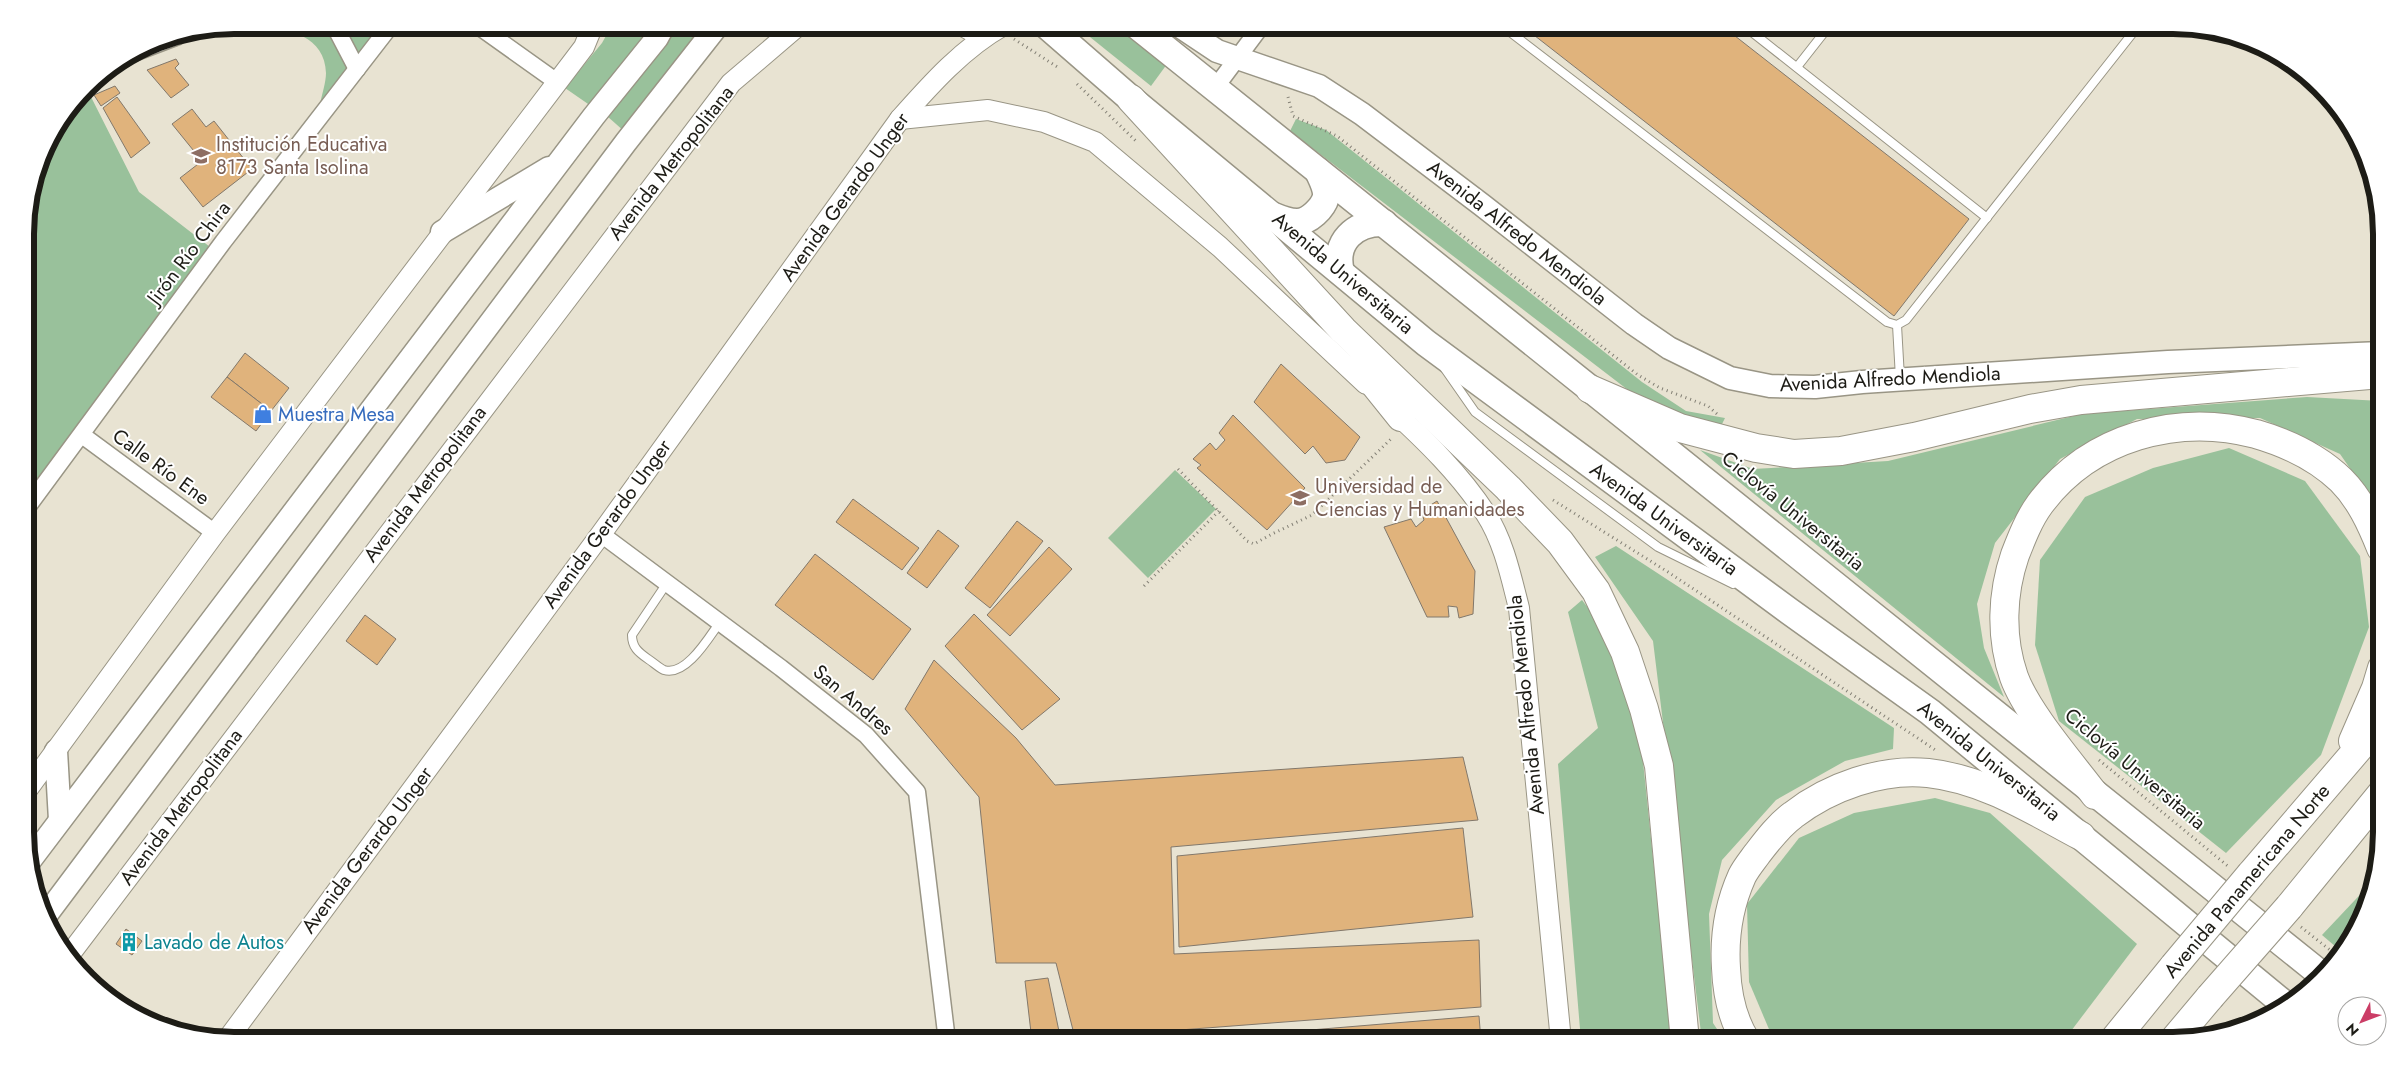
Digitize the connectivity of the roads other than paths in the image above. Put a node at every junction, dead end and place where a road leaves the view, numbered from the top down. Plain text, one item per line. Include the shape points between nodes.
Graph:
1 (339, 34) edge
2 (385, 34) edge
3 (490, 34) edge
4 (589, 34) edge
5 (658, 34) edge
6 (711, 34) edge
7 (788, 34) edge
8 (977, 34) edge
9 (988, 34) edge
10 (1056, 34) edge
11 (1147, 34) edge
12 (1166, 34) edge
13 (1192, 34) edge
14 (1255, 34) edge
15 (1513, 34) edge
16 (1755, 34) edge
17 (1823, 34) edge
18 (2132, 34) edge
19 (982, 37) junction
20 (1174, 55) junction
21 (1238, 58) junction
22 (1797, 67) junction
23 (357, 68) junction
24 (557, 82) junction
25 (1215, 88) junction
26 (1131, 99) junction
27 (900, 119) junction
28 (558, 162) junction
29 (1318, 171) junction
30 (1274, 216) junction
31 (1987, 218) junction
32 (1384, 223) junction
33 (442, 232) junction
34 (1341, 272) junction
35 (1311, 295) junction
36 (1897, 325) junction
37 (2373, 353) edge
38 (2373, 375) edge
39 (1900, 379) junction
40 (1590, 389) junction
41 (1403, 420) junction
42 (82, 435) junction
43 (34, 499) edge
44 (2373, 529) edge
45 (215, 533) junction
46 (601, 534) junction
47 (667, 583) junction
48 (720, 622) junction
49 (2373, 694) edge
50 (2373, 732) edge
51 (56, 751) junction
52 (2335, 778) junction
53 (34, 781) edge
54 (2095, 794) junction
55 (2373, 804) edge
56 (2373, 819) edge
57 (60, 820) junction
58 (2082, 836) junction
59 (2340, 845) junction
60 (35, 854) edge
61 (50, 910) edge
62 (73, 951) edge
63 (2317, 971) edge
64 (2281, 1001) edge
65 (233, 1032) edge
66 (945, 1032) edge
67 (1560, 1032) edge
68 (1684, 1032) edge
69 (1743, 1032) edge
70 (2120, 1032) edge
71 (2181, 1032) edge

1 - 23 street
2 - 23 street, Jirón Río Chira
3 - 24 street
4 - 24 street via 584,47
5 - 28 main road
6 - 61 main road via 626,142
7 - 62 street, Avenida Metropolitana via 730,84
8 - 19 street
9 - 19 street, Avenida Gerardo Unger
10 - 26 main road, Avenida Universitaria
11 - 20 main road, Avenida Universitaria
12 - 20 main road
13 - 21 main road, Avenida Alfredo Mendiola via 1218,51
14 - 21 street
15 - 36 lane via 1879,316
16 - 22 lane
17 - 22 lane
18 - 31 lane
19 - 27 street, Avenida Gerardo Unger via 930,85
20 - 25 main road, Avenida Universitaria
21 - 25 street
21 - 39 main road, Avenida Alfredo Mendiola via 1319,86 1362,114 1634,324 1702,365 1730,378 1770,386 1815,387
22 - 31 lane
23 - 42 street, Jirón Río Chira via 223,242
24 - 33 street
25 - 29 main road, Avenida Universitaria
26 - 30 main road, Avenida Universitaria
26 - 35 highway
27 - 41 street, Avenida Alfredo Mendiola via 988,110 1044,122 1094,142 1220,247
27 - 46 street, Avenida Gerardo Unger
28 - 33 main road
28 - 57 main road
29 - 30 main road via 1326,196 1316,212 1298,222
29 - 32 main road, Avenida Universitaria
30 - 34 main road, Avenida Universitaria
31 - 36 lane via 1906,320
32 - 34 main road via 1361,226 1345,239 1339,256
32 - 40 main road, Avenida Universitaria
33 - 45 street
34 - 58 main road, Avenida Universitaria via 1426,343 1930,712
35 - 41 highway via 1339,339
35 - 68 highway via 1540,521 1596,591 1625,652 1659,766
36 - 39 lane
37 - 39 main road, Avenida Alfredo Mendiola
38 - 40 highway via 2081,400 1841,451 1794,454 1756,448 1680,428
40 - 54 main road, Avenida Universitaria
41 - 67 street, Avenida Alfredo Mendiola via 1447,464 1487,515 1506,558 1519,608
42 - 43 street, Jirón Río Chira
42 - 45 street, Calle Río Ene
44 - 54 highway via 2367,514 2341,480 2309,456 2282,442 2232,428 2190,425 2152,430 2107,447 2070,471 2040,504 2023,534 2009,572 2004,605 2005,640 2014,678 2030,706
45 - 51 street
46 - 47 street, San Andres
46 - 65 street, Avenida Gerardo Unger
47 - 48 street, San Andres
47 - 48 lane via 632,635 632,643 639,653 664,670 674,671 693,658
48 - 66 street, San Andres via 866,735 917,792
49 - 52 highway via 2363,722
50 - 52 highway, Avenida Panamericana Norte
51 - 53 street
51 - 57 main road
52 - 70 highway, Avenida Panamericana Norte, bridge via 2241,872 2174,966
54 - 63 main road, Avenida Universitaria
55 - 59 highway
56 - 59 highway
57 - 60 main road
58 - 64 main road, Avenida Universitaria
58 - 69 highway via 1989,787 1928,773 1863,780 1828,793 1792,815 1765,844 1743,875 1729,912 1725,952 1728,994
59 - 71 highway, bridge via 2294,916 2210,997

